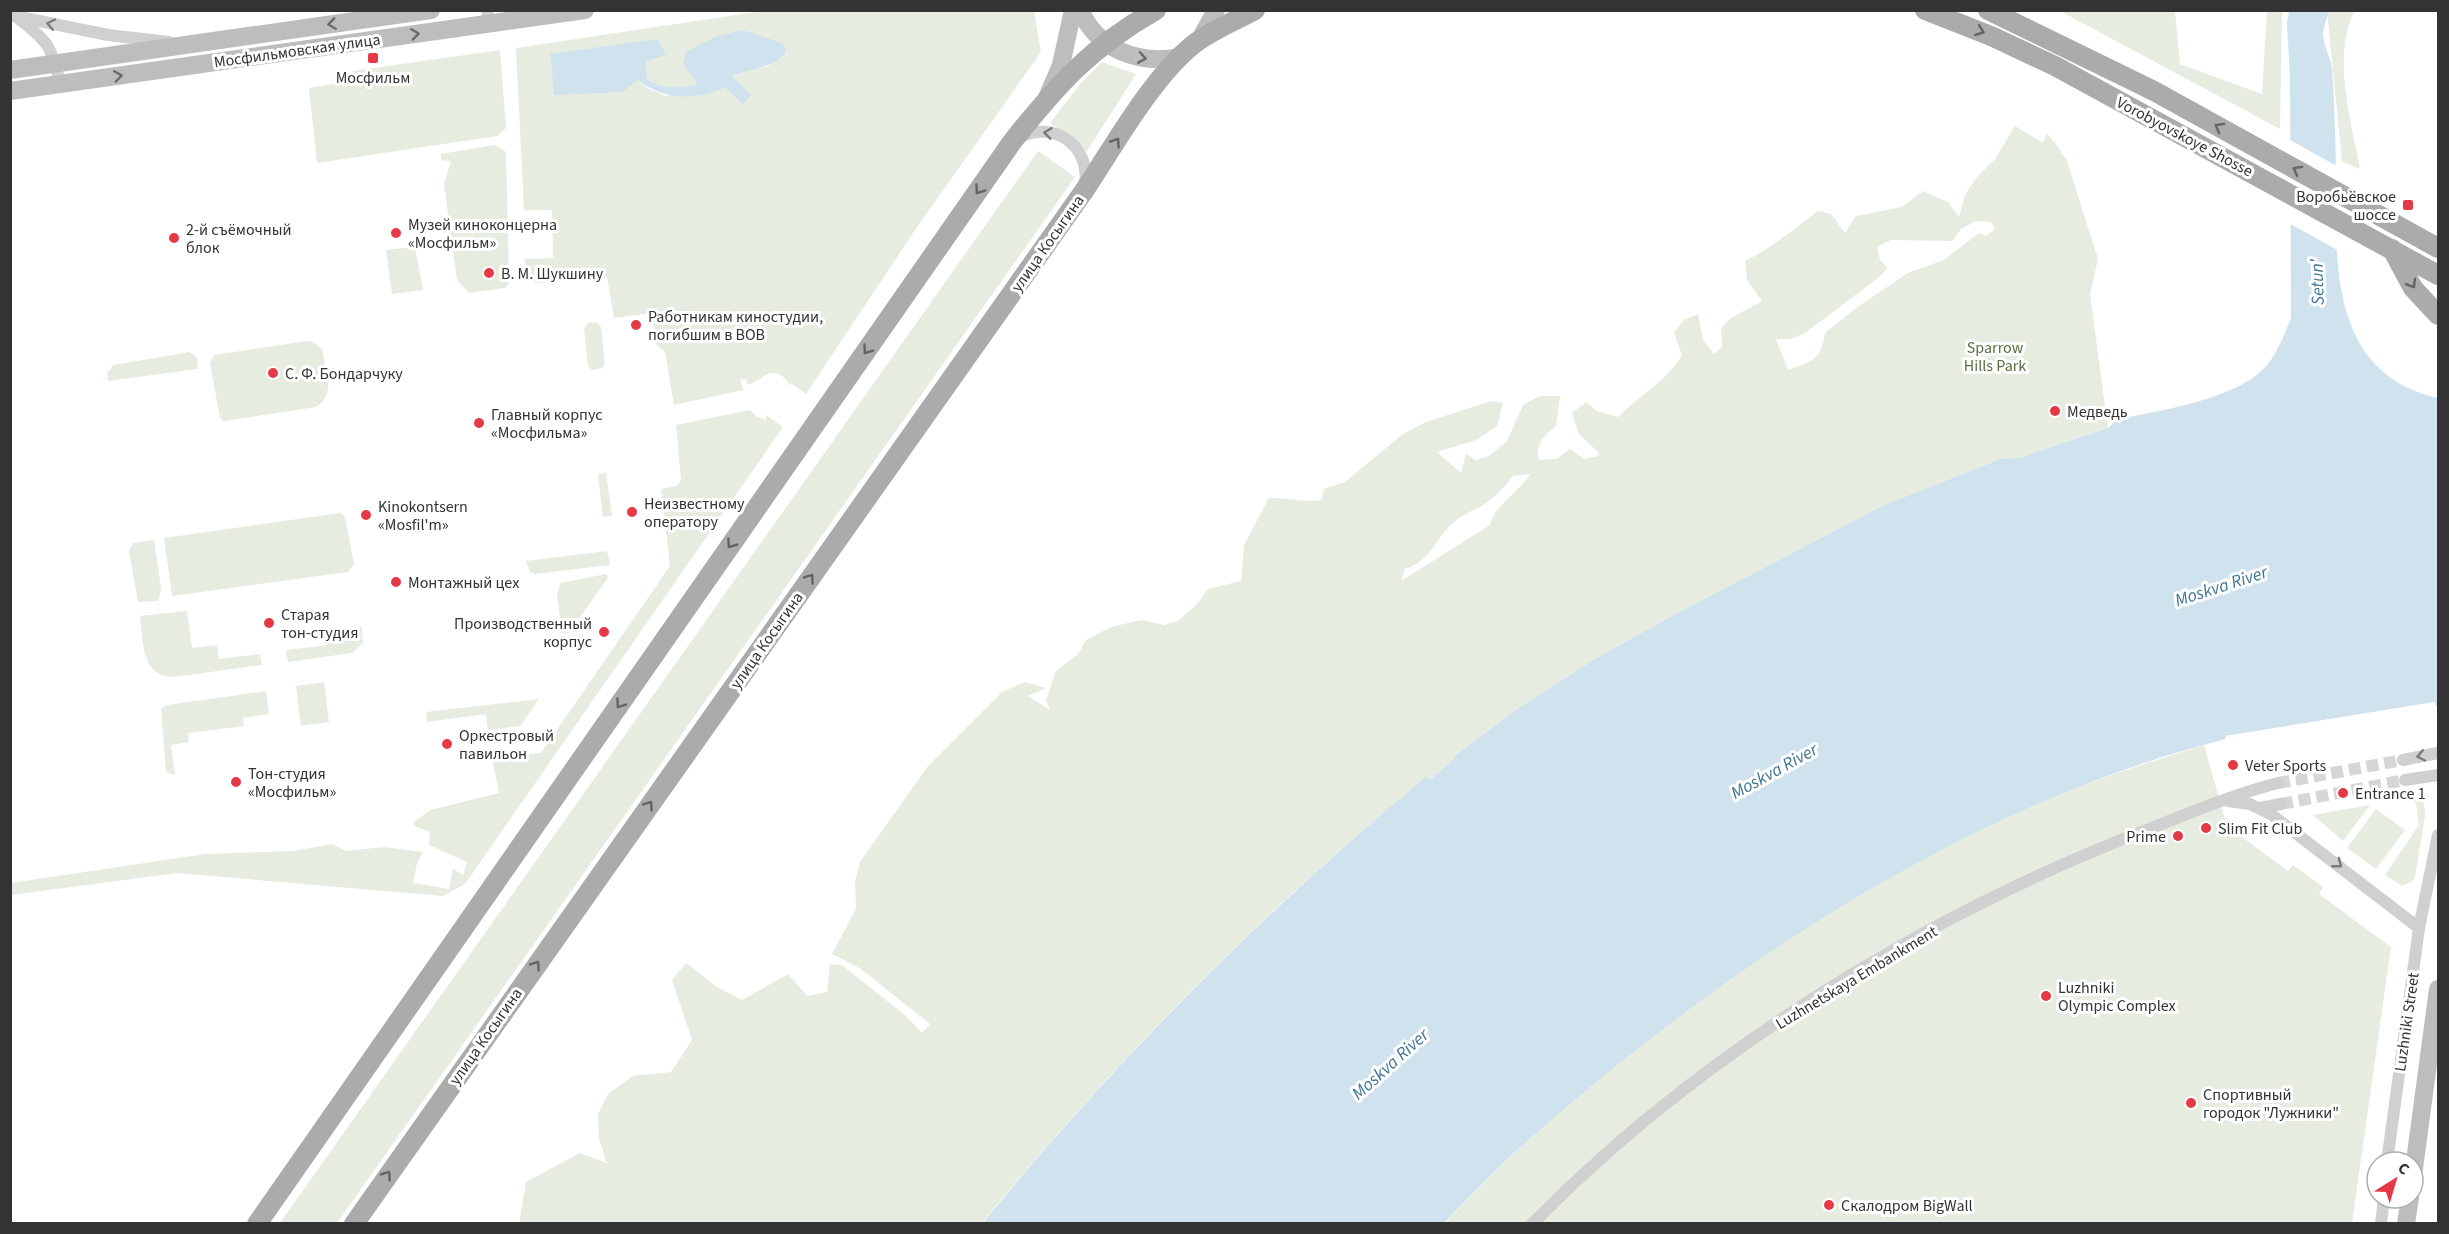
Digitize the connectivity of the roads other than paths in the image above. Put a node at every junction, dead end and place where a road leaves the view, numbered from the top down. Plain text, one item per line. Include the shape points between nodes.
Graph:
1 (431, 10) edge
2 (585, 10) edge
3 (1073, 10) edge
4 (1080, 10) edge
5 (1156, 10) edge
6 (1216, 10) edge
7 (1256, 10) edge
8 (1925, 10) edge
9 (1988, 10) edge
10 (13, 15) edge
11 (488, 17) edge
12 (1198, 41) junction
13 (1106, 44) junction
14 (192, 45) junction
15 (1180, 57) junction
16 (56, 64) junction
17 (10, 70) edge
18 (60, 84) junction
19 (10, 92) edge
20 (1046, 99) junction
21 (1012, 142) junction
22 (1084, 191) junction
23 (2439, 248) edge
24 (2392, 249) junction
25 (2439, 275) edge
26 (2439, 315) edge
27 (2439, 753) edge
28 (2403, 760) tunnel mouth
29 (2439, 775) edge
30 (2405, 780) tunnel mouth
31 (2278, 783) tunnel mouth
32 (2223, 801) junction
33 (2281, 804) tunnel mouth
34 (2260, 808) junction
35 (2439, 836) edge
36 (2439, 865) edge
37 (2429, 882) junction
38 (2419, 928) junction
39 (2439, 989) edge
40 (2389, 1150) edge
41 (2417, 1150) edge
42 (257, 1224) edge
43 (354, 1224) edge
44 (1532, 1224) edge

1 -> 14 main road, Мосфильмовская улица
2 - 11 main road, Мосфильмовская улица
3 - 20 main road via 1061,65
4 - 13 main road via 1090,30
5 - 13 main road
6 - 12 main road, улица Косыгина
7 - 12 main road, улица Косыгина
8 -> 24 main road, Vorobyovskoye Shosse via 2055,66
23 -> 9 main road, Vorobyovskoye Shosse via 2106,67
14 -> 10 street via 108,35
10 - 16 street via 46,40
18 -> 11 main road, Мосфильмовская улица
12 - 15 main road, улица Косыгина
13 -> 15 main road via 1141,58
13 - 20 main road via 1078,65
14 - 16 main road, Мосфильмовская улица
22 -> 15 main road, улица Косыгина via 1144,101
16 - 17 main road, Мосфильмовская улица
16 - 18 street
18 - 19 main road, Мосфильмовская улица
20 - 21 main road
22 -> 21 street via 1085,163 1067,139 1039,132
21 -> 42 main road
43 -> 22 main road, улица Косыгина
24 - 25 main road, Vorobyovskoye Shosse
24 -> 26 main road via 2413,288
27 -> 28 street
29 - 30 street
31 - 32 street, Luzhnetskaya Embankment
32 - 34 street
32 - 44 street, Luzhnetskaya Embankment via 2094,850 1979,904 1826,992 1690,1085 1618,1143
33 - 34 street
34 -> 38 street via 2292,828
35 - 37 street, Luzhniki Street
36 - 37 street, Luzhniki Street
37 - 38 street, Luzhniki Street
38 - 40 street, Luzhniki Street
39 - 41 main road

